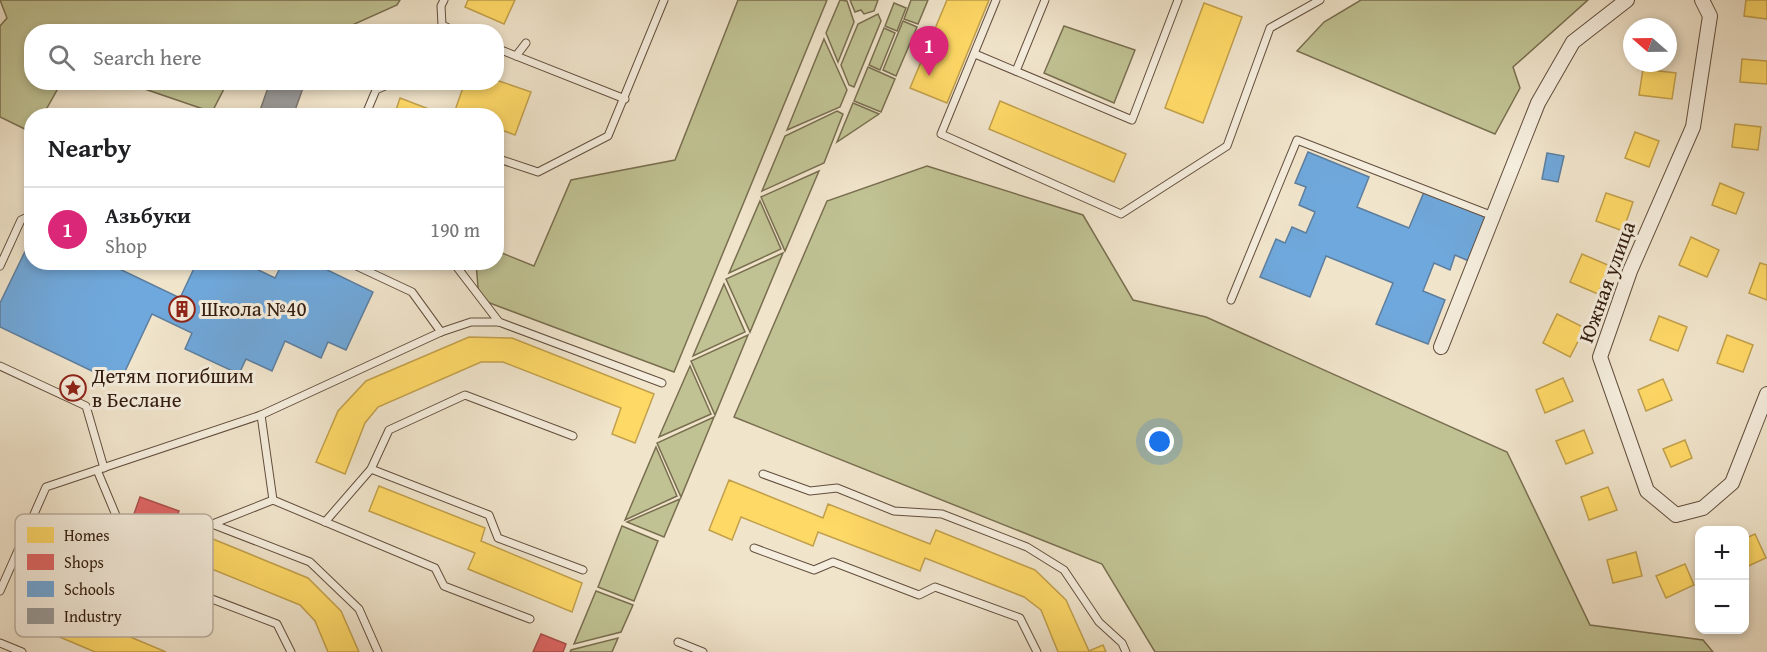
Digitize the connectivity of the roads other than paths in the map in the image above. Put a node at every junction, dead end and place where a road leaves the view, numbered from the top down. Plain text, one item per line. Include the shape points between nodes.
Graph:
1 (444, 0) edge
2 (664, 0) edge
3 (996, 0) edge
4 (1045, 0) edge
5 (1178, 0) edge
6 (1320, 0) edge
7 (1627, 0) edge
8 (1702, 0) edge
9 (442, 24) edge
10 (526, 44) dead end
11 (504, 51) edge
12 (975, 54) junction
13 (516, 56) junction
14 (1016, 70) junction
15 (376, 90) edge
16 (625, 99) junction
17 (368, 108) edge
18 (504, 161) edge
19 (1493, 216) junction
20 (24, 219) edge
21 (0, 266) edge
22 (365, 270) edge
23 (459, 270) edge
24 (1231, 300) dead end
25 (499, 322) junction
26 (441, 332) junction
27 (1441, 347) dead end
28 (0, 366) edge
29 (662, 383) dead end
30 (1767, 394) edge
31 (261, 415) junction
32 (573, 436) dead end
33 (101, 469) junction
34 (371, 469) junction
35 (763, 474) dead end
36 (273, 500) junction
37 (34, 514) edge
38 (117, 514) edge
39 (325, 522) junction
40 (213, 524) edge
41 (213, 524) edge
42 (754, 548) dead end
43 (15, 557) edge
44 (583, 570) dead end
45 (0, 591) edge
46 (213, 599) edge
47 (530, 619) dead end
48 (678, 642) dead end
49 (0, 643) edge
50 (22, 652) edge
51 (291, 652) edge
52 (378, 652) edge
53 (703, 652) edge
54 (1037, 652) edge
55 (1126, 652) edge

1 - 9 lane
2 - 16 lane
3 - 12 lane
4 - 14 lane
5 - 14 lane via 1132,120
6 - 12 lane via 1270,28 1227,146 1121,214 941,134
7 - 19 street via 1573,42 1538,103
8 - 30 street, Южная улица via 1710,16 1693,127 1630,271 1600,357 1647,491 1676,515 1702,508 1732,483
10 - 13 lane
11 - 13 lane
12 - 14 lane
13 - 16 lane
15 - 17 lane
16 - 18 lane via 608,136 538,172
19 - 24 lane via 1298,140
19 - 27 street
20 - 21 lane
22 - 26 lane via 412,292
23 - 25 lane
25 - 26 lane via 471,322
25 - 29 lane
26 - 31 lane
28 - 33 lane via 86,406
31 - 33 lane
31 - 36 lane
32 - 34 lane via 465,395 389,430
33 - 37 lane via 46,487
33 - 38 lane
34 - 39 lane
34 - 44 lane via 489,516 498,538
35 - 55 lane via 810,491 837,488 894,511 942,514 1027,547 1064,570 1099,622 1122,643
36 - 39 lane
36 - 40 lane
39 - 47 lane via 435,568 444,586
41 - 52 lane via 310,562 359,609
42 - 54 lane via 814,570 833,562 919,595 935,587 1020,618
43 - 45 lane
46 - 51 lane via 277,624
48 - 53 lane
49 - 50 lane

